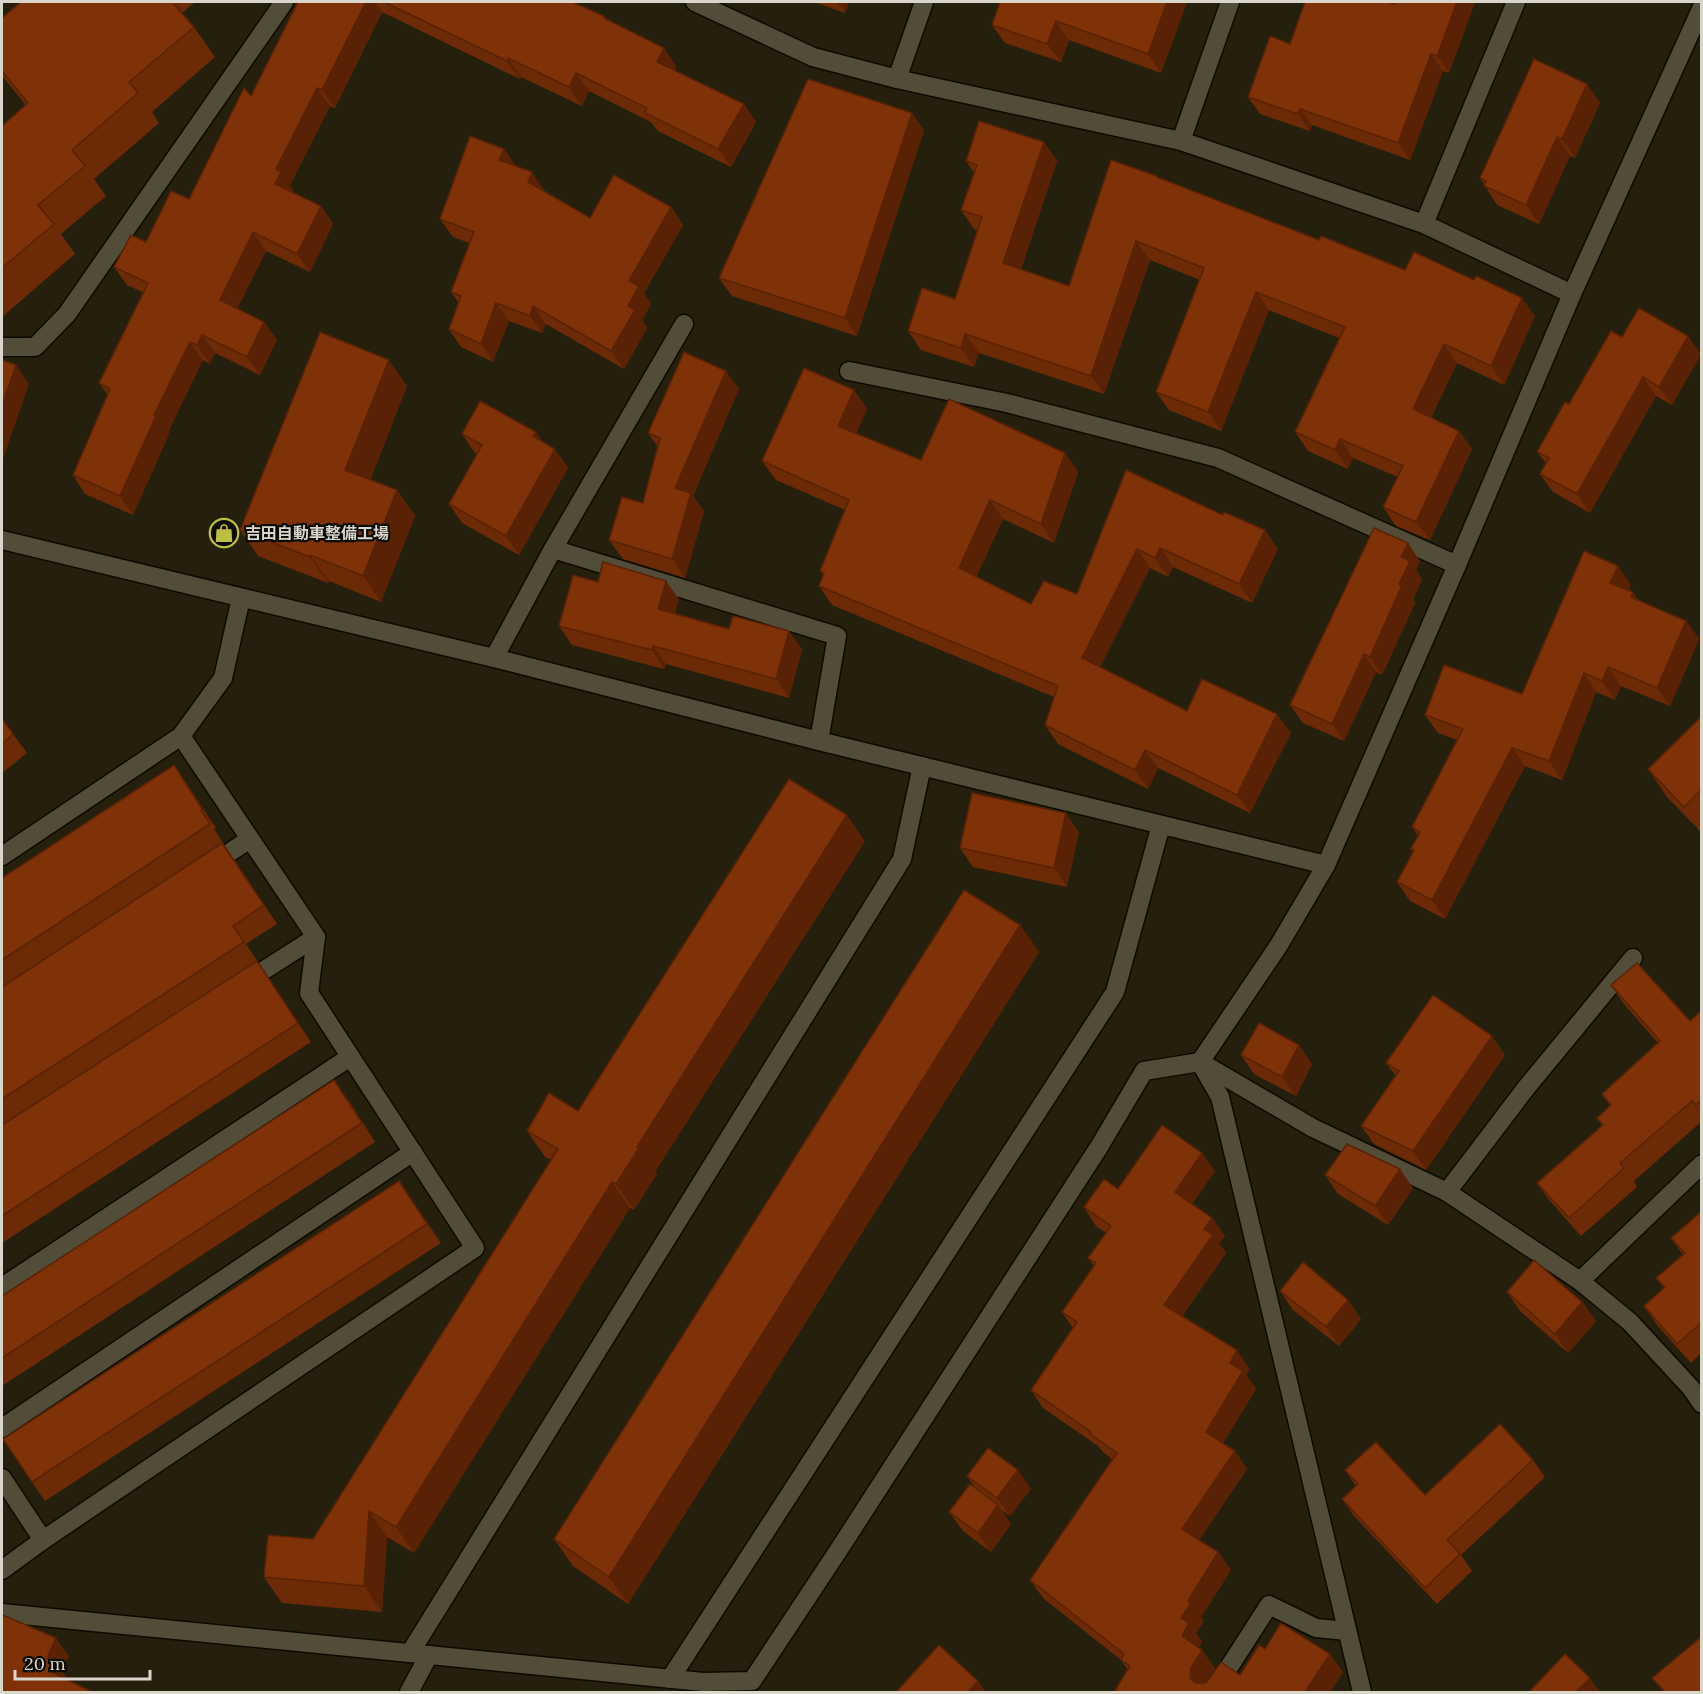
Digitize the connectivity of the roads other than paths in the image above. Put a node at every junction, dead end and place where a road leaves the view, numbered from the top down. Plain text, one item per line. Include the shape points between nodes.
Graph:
1 (284, 2) edge
2 (695, 2) edge
3 (924, 2) edge
4 (1230, 2) edge
5 (1516, 2) edge
6 (1701, 7) edge
7 (1695, 35) edge
8 (897, 80) junction
9 (1181, 141) junction
10 (1424, 224) junction
11 (1572, 294) junction
12 (684, 324) dead end
13 (2, 347) edge
14 (849, 371) dead end
15 (2, 540) edge
16 (553, 549) junction
17 (1457, 565) junction
18 (241, 597) junction
19 (494, 658) junction
20 (181, 736) junction
21 (819, 741) junction
22 (922, 766) junction
23 (1161, 825) junction
24 (250, 839) junction
25 (2, 856) edge
26 (1326, 865) junction
27 (190, 878) edge
28 (316, 937) junction
29 (1633, 958) dead end
30 (227, 994) edge
31 (350, 1057) junction
32 (1200, 1062) junction
33 (413, 1152) junction
34 (1701, 1164) edge
35 (1447, 1192) junction
36 (1580, 1281) junction
37 (2, 1287) edge
38 (1696, 1383) edge
39 (1701, 1404) edge
40 (2, 1428) edge
41 (2, 1478) edge
42 (43, 1540) junction
43 (2, 1570) edge
44 (2, 1613) edge
45 (1347, 1631) junction
46 (420, 1654) junction
47 (670, 1679) junction
48 (636, 1684) edge
49 (748, 1687) edge
50 (408, 1692) edge
51 (1213, 1692) edge
52 (1362, 1692) edge

1 - 13 street via 67,315 35,347
2 - 8 street via 813,57
3 - 8 street
4 - 9 street
5 - 10 street
6 - 7 street
7 - 11 street
8 - 9 street
9 - 10 street
10 - 11 street
11 - 17 street
12 - 16 street
14 - 17 street via 1007,402 1218,458
15 - 18 street
16 - 19 street
16 - 21 street via 837,636
17 - 26 street
18 - 19 street
18 - 20 street via 223,678
19 - 21 street
20 - 24 street
20 - 25 street
21 - 22 street
22 - 23 street
22 - 46 street via 902,859
23 - 26 street
23 - 47 street via 1114,992
24 - 27 street
24 - 28 street
26 - 32 street via 1279,945
28 - 30 street
28 - 31 street via 309,993
29 - 35 street
31 - 33 street
31 - 37 street
32 - 35 street via 1313,1128
32 - 45 street via 1220,1097
32 - 49 street via 1144,1071 1099,1147
33 - 40 street
33 - 42 street via 475,1248
34 - 36 street
35 - 36 street
36 - 38 street
38 - 39 street
41 - 42 street
42 - 43 street
44 - 46 street
45 - 51 street via 1316,1629 1269,1605
45 - 52 street
46 - 48 street
46 - 50 street
47 - 48 street
47 - 49 street

